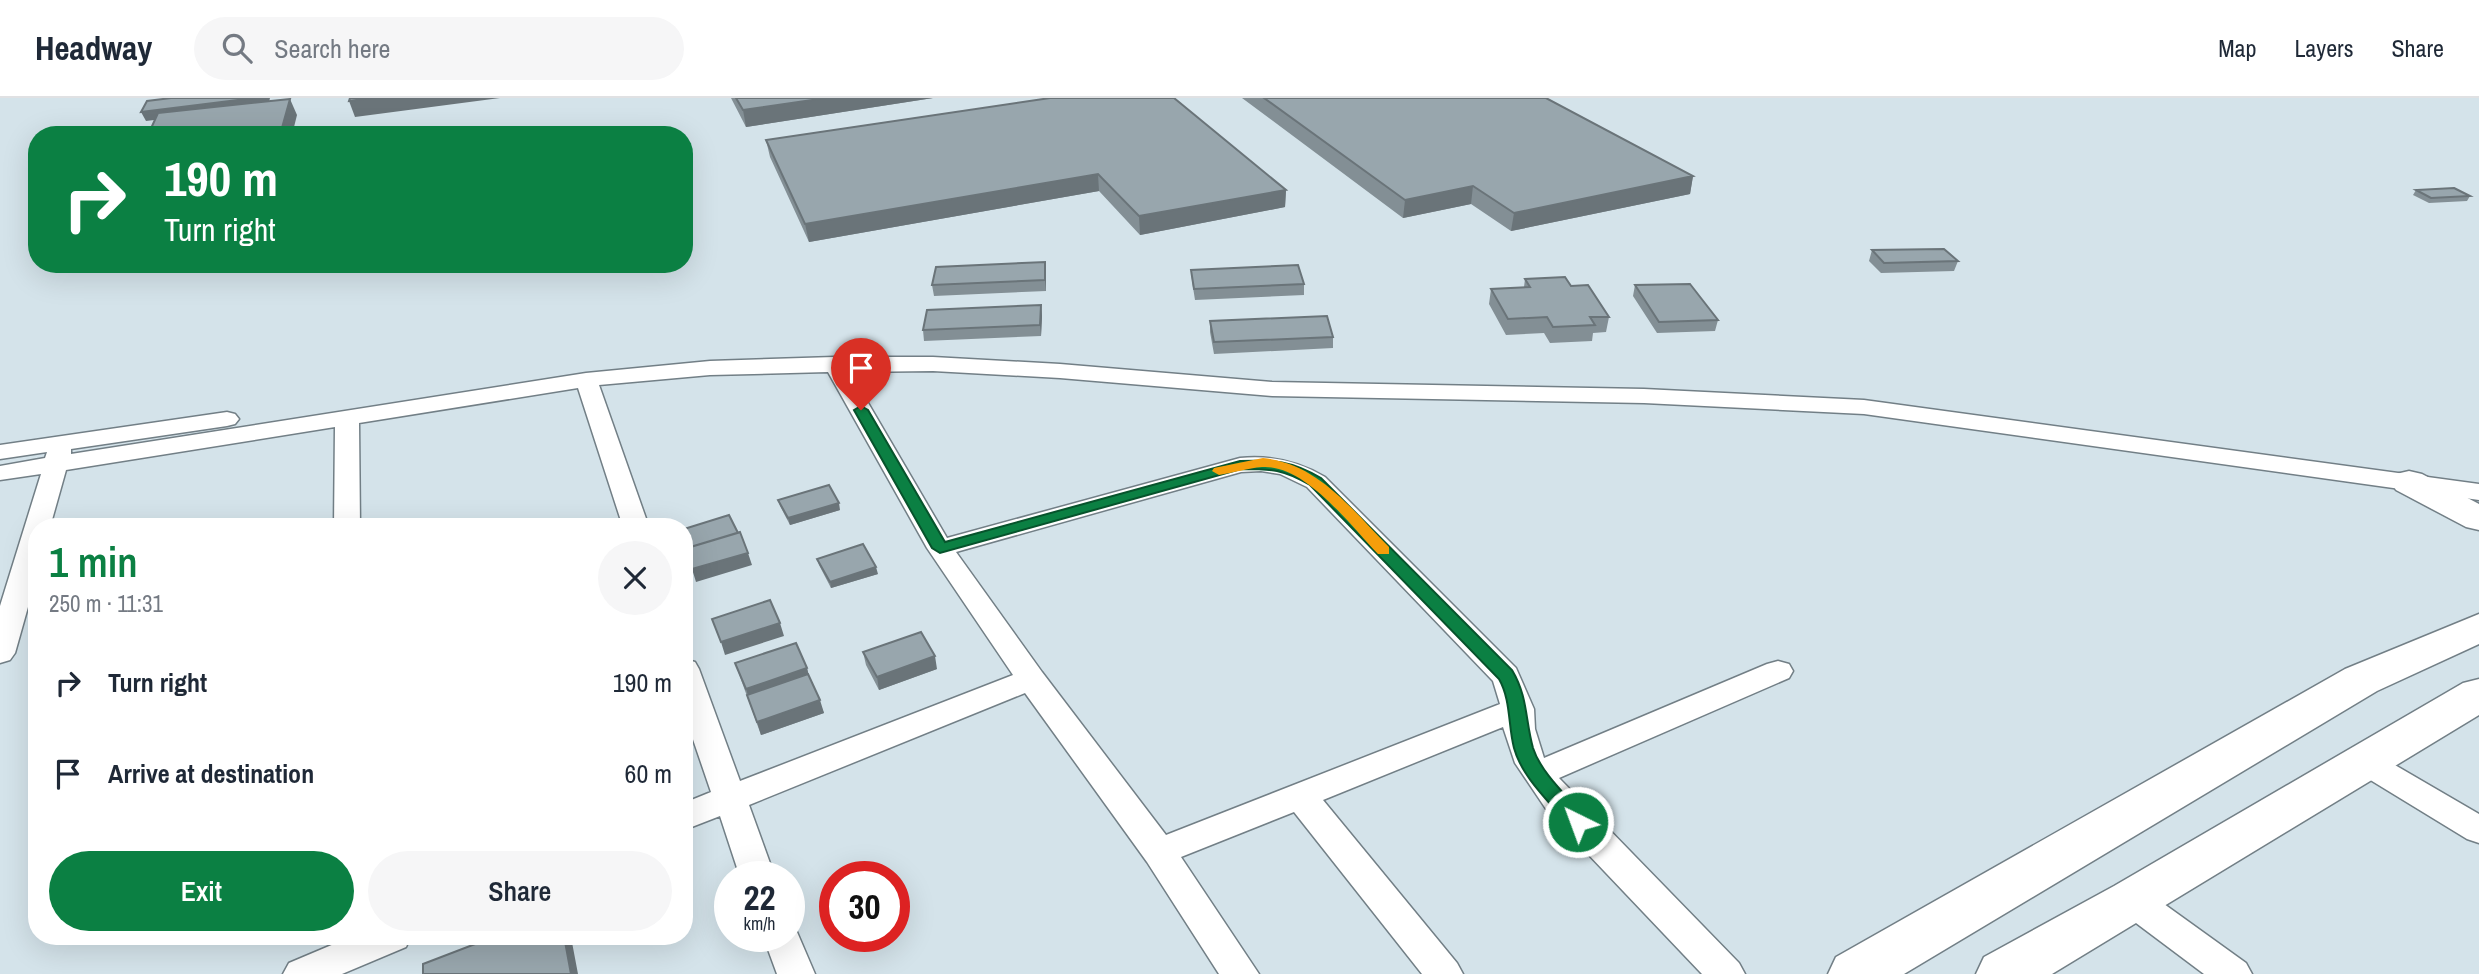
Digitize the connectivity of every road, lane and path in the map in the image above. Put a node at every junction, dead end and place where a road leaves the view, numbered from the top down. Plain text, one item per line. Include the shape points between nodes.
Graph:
1 (834, 364) junction
2 (586, 380) junction
3 (347, 417) junction
4 (0, 452) edge
5 (60, 452) junction
6 (0, 473) edge
7 (2479, 477) edge
8 (2409, 482) junction
9 (2479, 492) edge
10 (40, 518) edge
11 (347, 518) edge
12 (633, 518) edge
13 (2479, 519) edge
14 (940, 548) junction
15 (28, 559) edge
16 (2479, 628) edge
17 (0, 653) edge
18 (1778, 671) dead end
19 (1031, 679) junction
20 (2479, 694) edge
21 (693, 696) edge
22 (1519, 709) junction
23 (2365, 762) junction
24 (1538, 774) junction
25 (1300, 796) junction
26 (728, 799) junction
27 (693, 813) edge
28 (2479, 830) edge
29 (1159, 852) junction
30 (752, 861) edge
31 (2133, 901) junction
32 (348, 946) edge
33 (787, 952) edge
34 (302, 974) edge
35 (796, 974) edge
36 (1240, 974) edge
37 (1444, 974) edge
38 (1726, 974) edge
39 (1856, 974) edge
40 (2004, 974) edge
41 (2233, 974) edge

1 - 2 street via 710,368
1 - 8 street via 1060,371 1272,389 1644,396 1864,407
1 - 14 street
2 - 3 street
2 - 12 street
3 - 5 street
3 - 11 street
4 - 5 street
5 - 6 street
5 - 7 street via 584,368 713,354 849,347 1254,374 1633,380 1843,393
5 - 10 street
8 - 9 street
8 - 13 main road
14 - 19 street
14 - 22 street via 1240,465 1281,464 1316,482 1505,675
15 - 17 street
16 - 39 main road via 2361,680
18 - 24 street
19 - 26 street
19 - 29 street
20 - 23 main road
21 - 26 street
22 - 24 street via 1524,750
22 - 25 street
23 - 28 street
23 - 31 main road
24 - 38 street via 1560,803
25 - 29 street
25 - 37 street
26 - 27 street
26 - 30 street
29 - 36 street
31 - 40 main road
31 - 41 street
32 - 34 street
33 - 35 street

